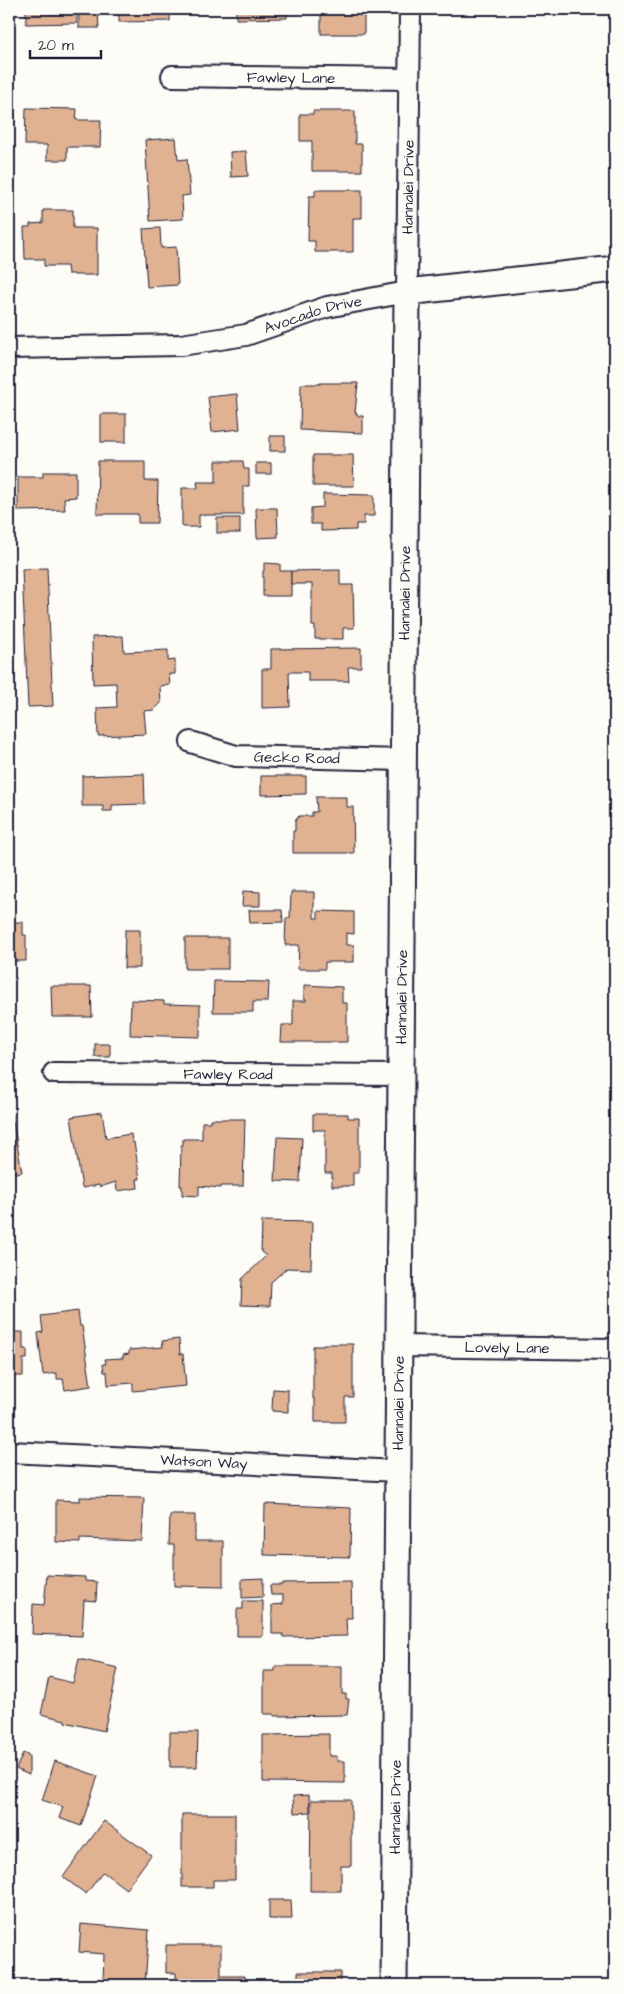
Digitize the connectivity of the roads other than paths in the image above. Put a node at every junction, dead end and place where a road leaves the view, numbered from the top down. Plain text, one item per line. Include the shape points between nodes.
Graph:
1 (410, 9) edge
2 (172, 76) dead end
3 (409, 79) junction
4 (615, 269) edge
5 (407, 292) junction
6 (9, 348) edge
7 (191, 742) dead end
8 (404, 760) junction
9 (54, 1072) dead end
10 (401, 1075) junction
11 (398, 1346) junction
12 (615, 1349) edge
13 (9, 1452) edge
14 (398, 1470) junction
15 (394, 1985) edge

1 - 3 street, Hannalei Drive
2 - 3 street, Fawley Lane
3 - 5 street, Hannalei Drive
4 - 5 street, Avocado Drive
5 - 6 street, Avocado Drive via 327,307 246,335 181,345
5 - 8 street, Hannalei Drive
7 - 8 street, Gecko Road via 236,756
8 - 10 street, Hannalei Drive
9 - 10 street, Fawley Road
10 - 11 street, Hannalei Drive
11 - 12 street, Lovely Lane
11 - 14 street, Hannalei Drive
13 - 14 street, Watson Way
14 - 15 street, Hannalei Drive

